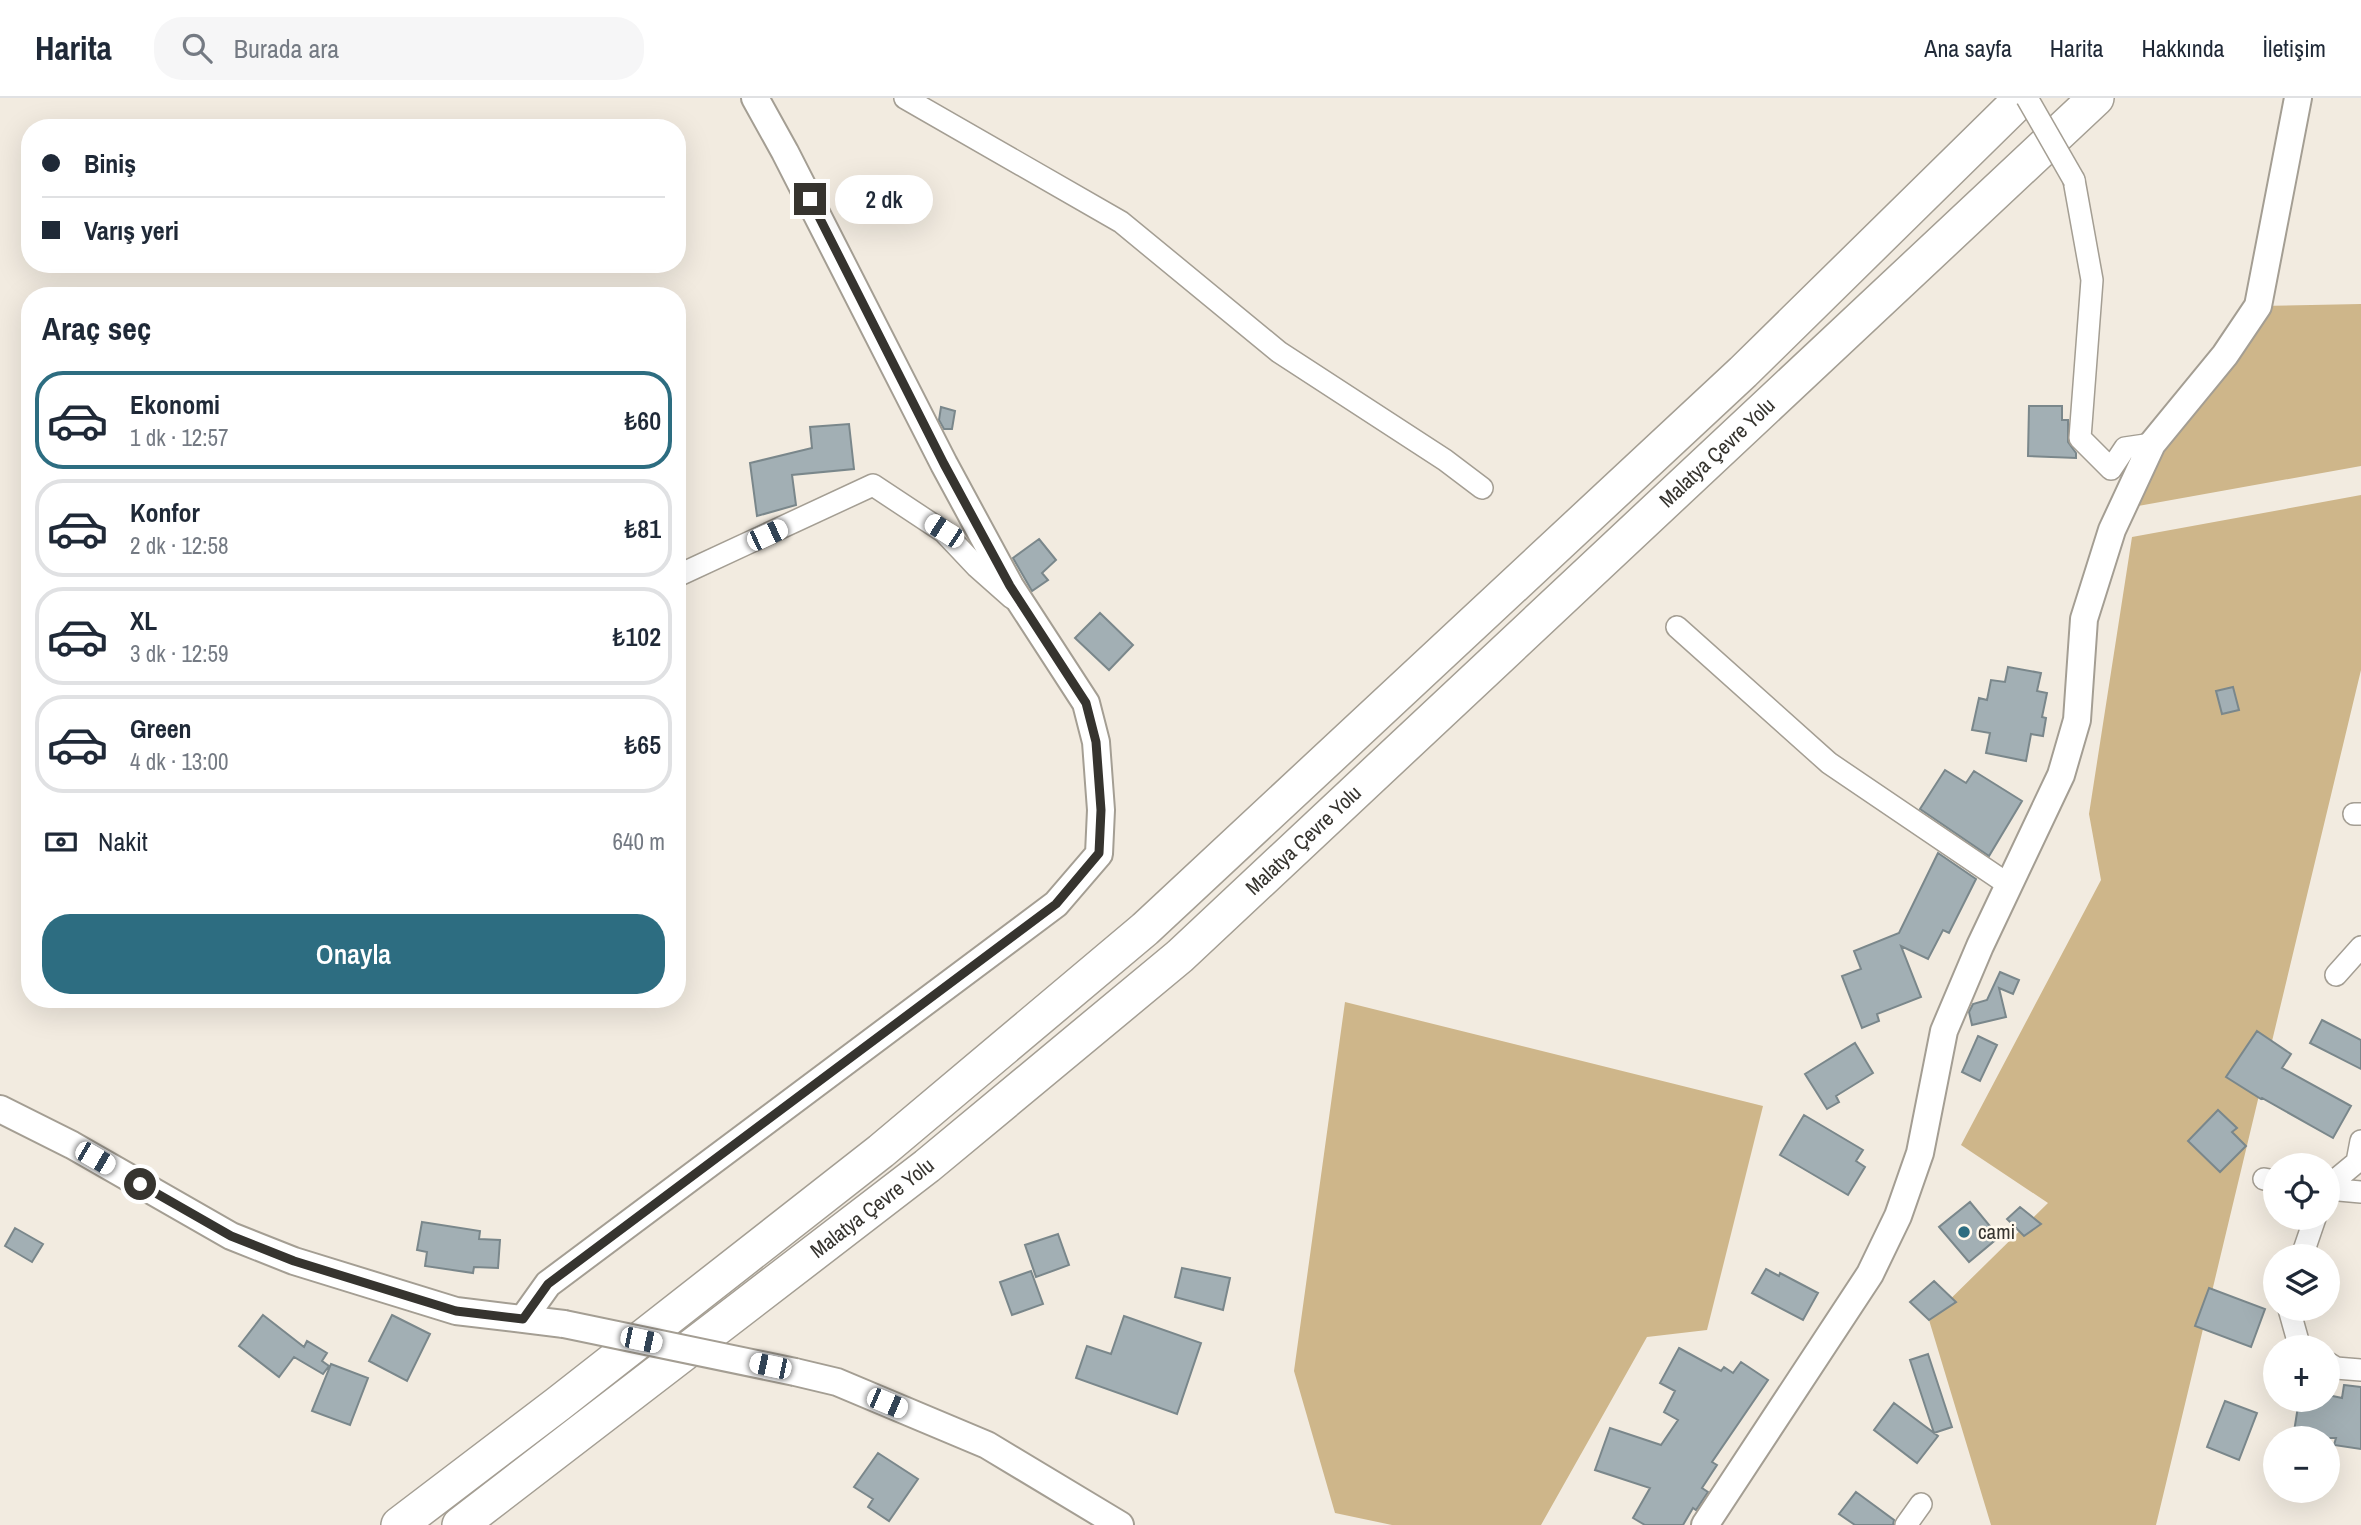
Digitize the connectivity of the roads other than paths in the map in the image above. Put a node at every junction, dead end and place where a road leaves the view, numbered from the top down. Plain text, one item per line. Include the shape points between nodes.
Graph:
1 (755, 98) edge
2 (905, 98) edge
3 (2025, 98) edge
4 (2096, 98) edge
5 (2298, 98) edge
6 (2152, 444) junction
7 (1482, 488) dead end
8 (686, 572) edge
9 (1024, 608) junction
10 (1677, 627) dead end
11 (2009, 885) junction
12 (2361, 947) edge
13 (2336, 975) dead end
14 (0, 1109) edge
15 (2361, 1140) edge
16 (2340, 1177) edge
17 (2340, 1189) edge
18 (2361, 1192) edge
19 (523, 1319) junction
20 (2340, 1368) edge
21 (2361, 1370) edge
22 (1921, 1504) dead end
23 (399, 1525) edge
24 (460, 1525) edge
25 (1120, 1525) edge
26 (1705, 1525) edge
27 (1906, 1525) edge

1 - 9 street via 944,464
2 - 7 street via 1121,222 1279,352
3 - 6 street, bridge via 2074,180 2092,281 2080,438 2110,469 2125,448
3 - 23 highway, Malatya Çevre Yolu via 1743,372 1145,929 881,1151
4 - 24 highway, Malatya Çevre Yolu via 1180,956 927,1166
5 - 6 street via 2258,306 2225,355
6 - 11 street via 2112,530 2084,619 2077,720 2060,775
8 - 9 street via 873,485 944,531
9 - 19 street via 1086,703 1096,742 1099,853 1056,904 548,1284
10 - 11 street via 1829,763
11 - 26 street via 1944,1031 1920,1153 1898,1216 1870,1274
12 - 13 street
14 - 19 street via 231,1236 294,1261 456,1311
15 - 16 street via 2357,1162
17 - 18 street
19 - 25 street, bridge via 837,1382 986,1446
20 - 21 street
22 - 27 street

